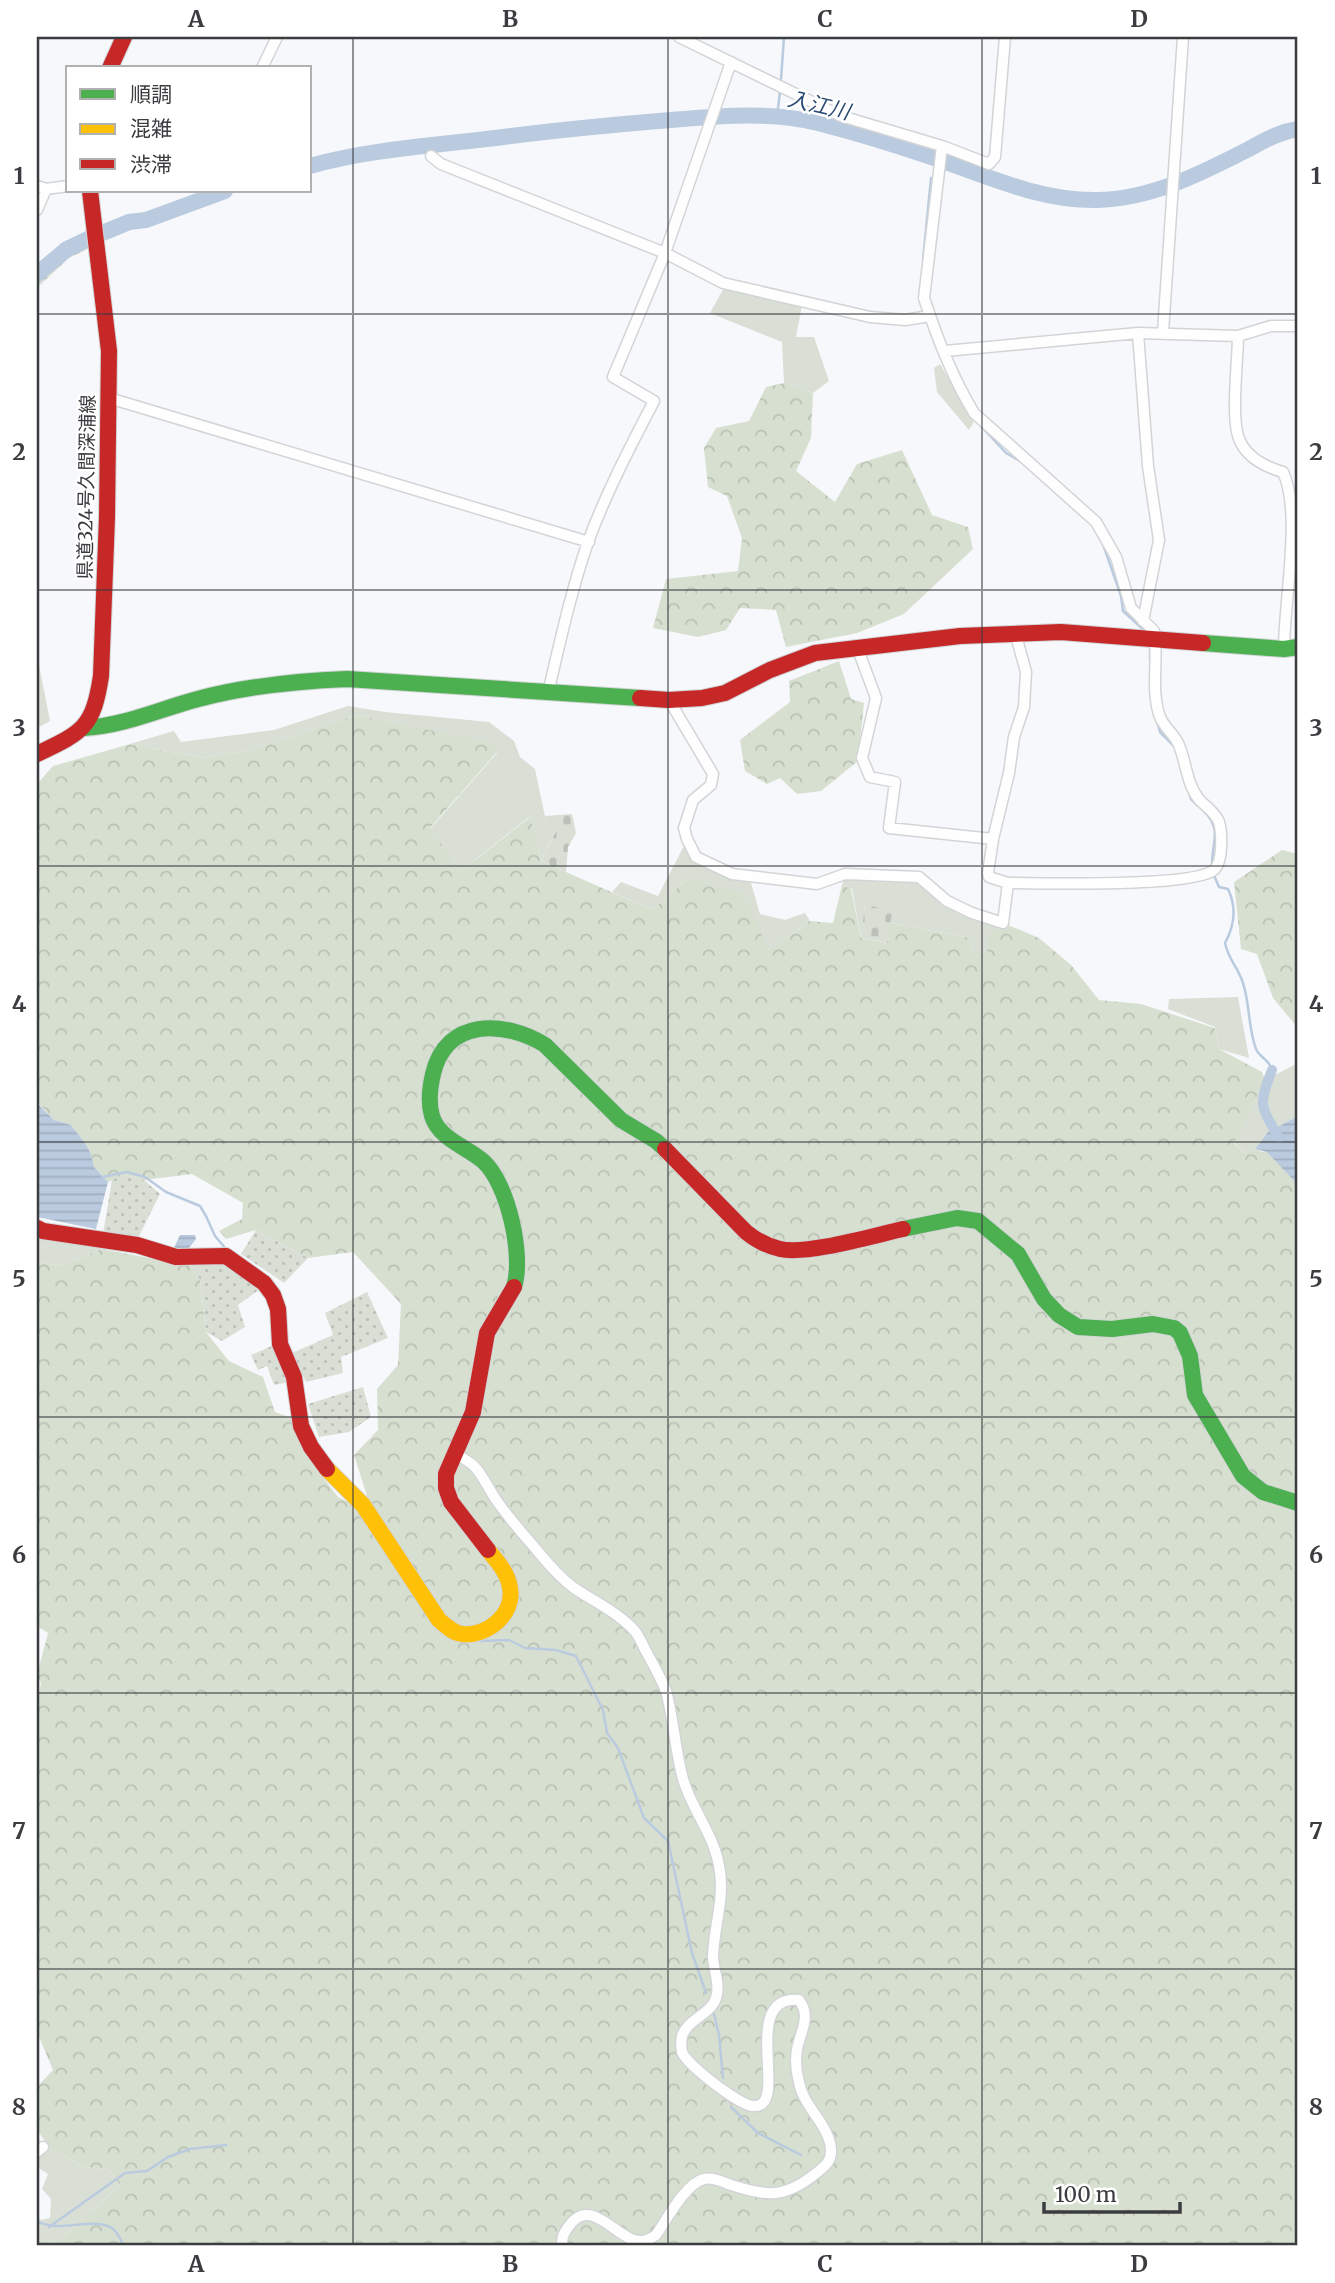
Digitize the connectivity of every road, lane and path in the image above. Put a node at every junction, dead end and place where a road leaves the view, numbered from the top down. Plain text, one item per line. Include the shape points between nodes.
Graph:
1 (124, 37) edge
2 (277, 37) edge
3 (679, 37) edge
4 (1005, 37) edge
5 (1183, 37) edge
6 (731, 62) junction
7 (111, 66) edge
8 (263, 66) edge
9 (942, 149) junction
10 (431, 156) dead end
11 (66, 186) edge
12 (41, 188) edge
13 (90, 192) edge
14 (37, 210) edge
15 (665, 253) junction
16 (925, 316) junction
17 (1298, 326) edge
18 (1163, 332) junction
19 (1138, 333) junction
20 (1238, 336) junction
21 (945, 351) junction
22 (108, 398) junction
23 (589, 542) junction
24 (1143, 621) junction
25 (1015, 632) junction
26 (1156, 639) junction
27 (857, 647) junction
28 (1291, 648) edge
29 (548, 693) junction
30 (669, 700) junction
31 (84, 727) junction
32 (37, 754) edge
33 (993, 839) junction
34 (1007, 883) junction
35 (37, 1228) edge
36 (456, 1454) junction
37 (1298, 1503) edge
38 (562, 2246) edge

1 - 7 street
2 - 8 street
3 - 6 street
4 - 9 street via 995,157 989,164
5 - 18 street
6 - 9 street via 841,116
6 - 15 street
9 - 16 street
10 - 15 street via 441,164
11 - 12 street
12 - 14 street
13 - 22 street, 県道324号久間深浦線 via 109,351
15 - 16 street via 736,287 870,317 905,320
15 - 23 street via 613,377 654,401
16 - 21 street
17 - 20 street via 1271,326
18 - 19 street
18 - 20 street
19 - 21 street
19 - 24 street via 1147,466 1159,540
20 - 28 street via 1236,424 1240,441 1253,458 1283,472 1290,485 1292,531 1284,619
21 - 24 street via 974,413 1096,522 1116,557 1131,608
22 - 23 street
22 - 31 street, 県道324号久間深浦線 via 101,676 97,702
23 - 29 street via 570,598
24 - 26 street
25 - 26 street
25 - 27 street
25 - 33 street via 1026,672 1024,707
26 - 28 street
26 - 34 street via 1156,703 1166,729 1177,741 1193,790 1220,824 1220,856 1211,871 1157,882
27 - 30 street via 815,653 725,693
27 - 33 street via 876,698 862,758 870,777 895,782 889,828
29 - 30 street
29 - 31 street via 347,679 299,681 250,687 111,725
30 - 34 street via 713,774 711,785 693,800 684,828 696,857 732,874 817,884 845,874 919,877 947,901 1003,923
31 - 32 street
33 - 34 street via 989,877
35 - 36 street via 137,1245 176,1257 226,1256 264,1283 274,1295 280,1344 294,1377 301,1426 311,1447 363,1505 439,1620 449,1630 473,1634 498,1622 507,1611 510,1585 450,1502 446,1475
36 - 37 street via 476,1403 489,1329 516,1286 517,1253 494,1173 435,1124 430,1093 436,1059 444,1046 452,1039 493,1028 514,1030 545,1045 621,1120 656,1141 759,1242 798,1251 957,1218 978,1221 1018,1254 1044,1299 1078,1327 1153,1324 1174,1328 1190,1356 1195,1395 1242,1476 1267,1495
36 - 38 street via 474,1466 505,1511 572,1586 617,1614 636,1632 660,1676 684,1782 711,1835 720,1871 713,1956 716,2001 682,2034 682,2052 742,2102 761,2104 768,2098 766,2046 772,2016 778,2003 799,2000 806,2018 797,2049 799,2086 831,2144 827,2165 801,2185 779,2194 705,2179 690,2186 649,2240 628,2238 604,2220 583,2216 573,2220 562,2235

